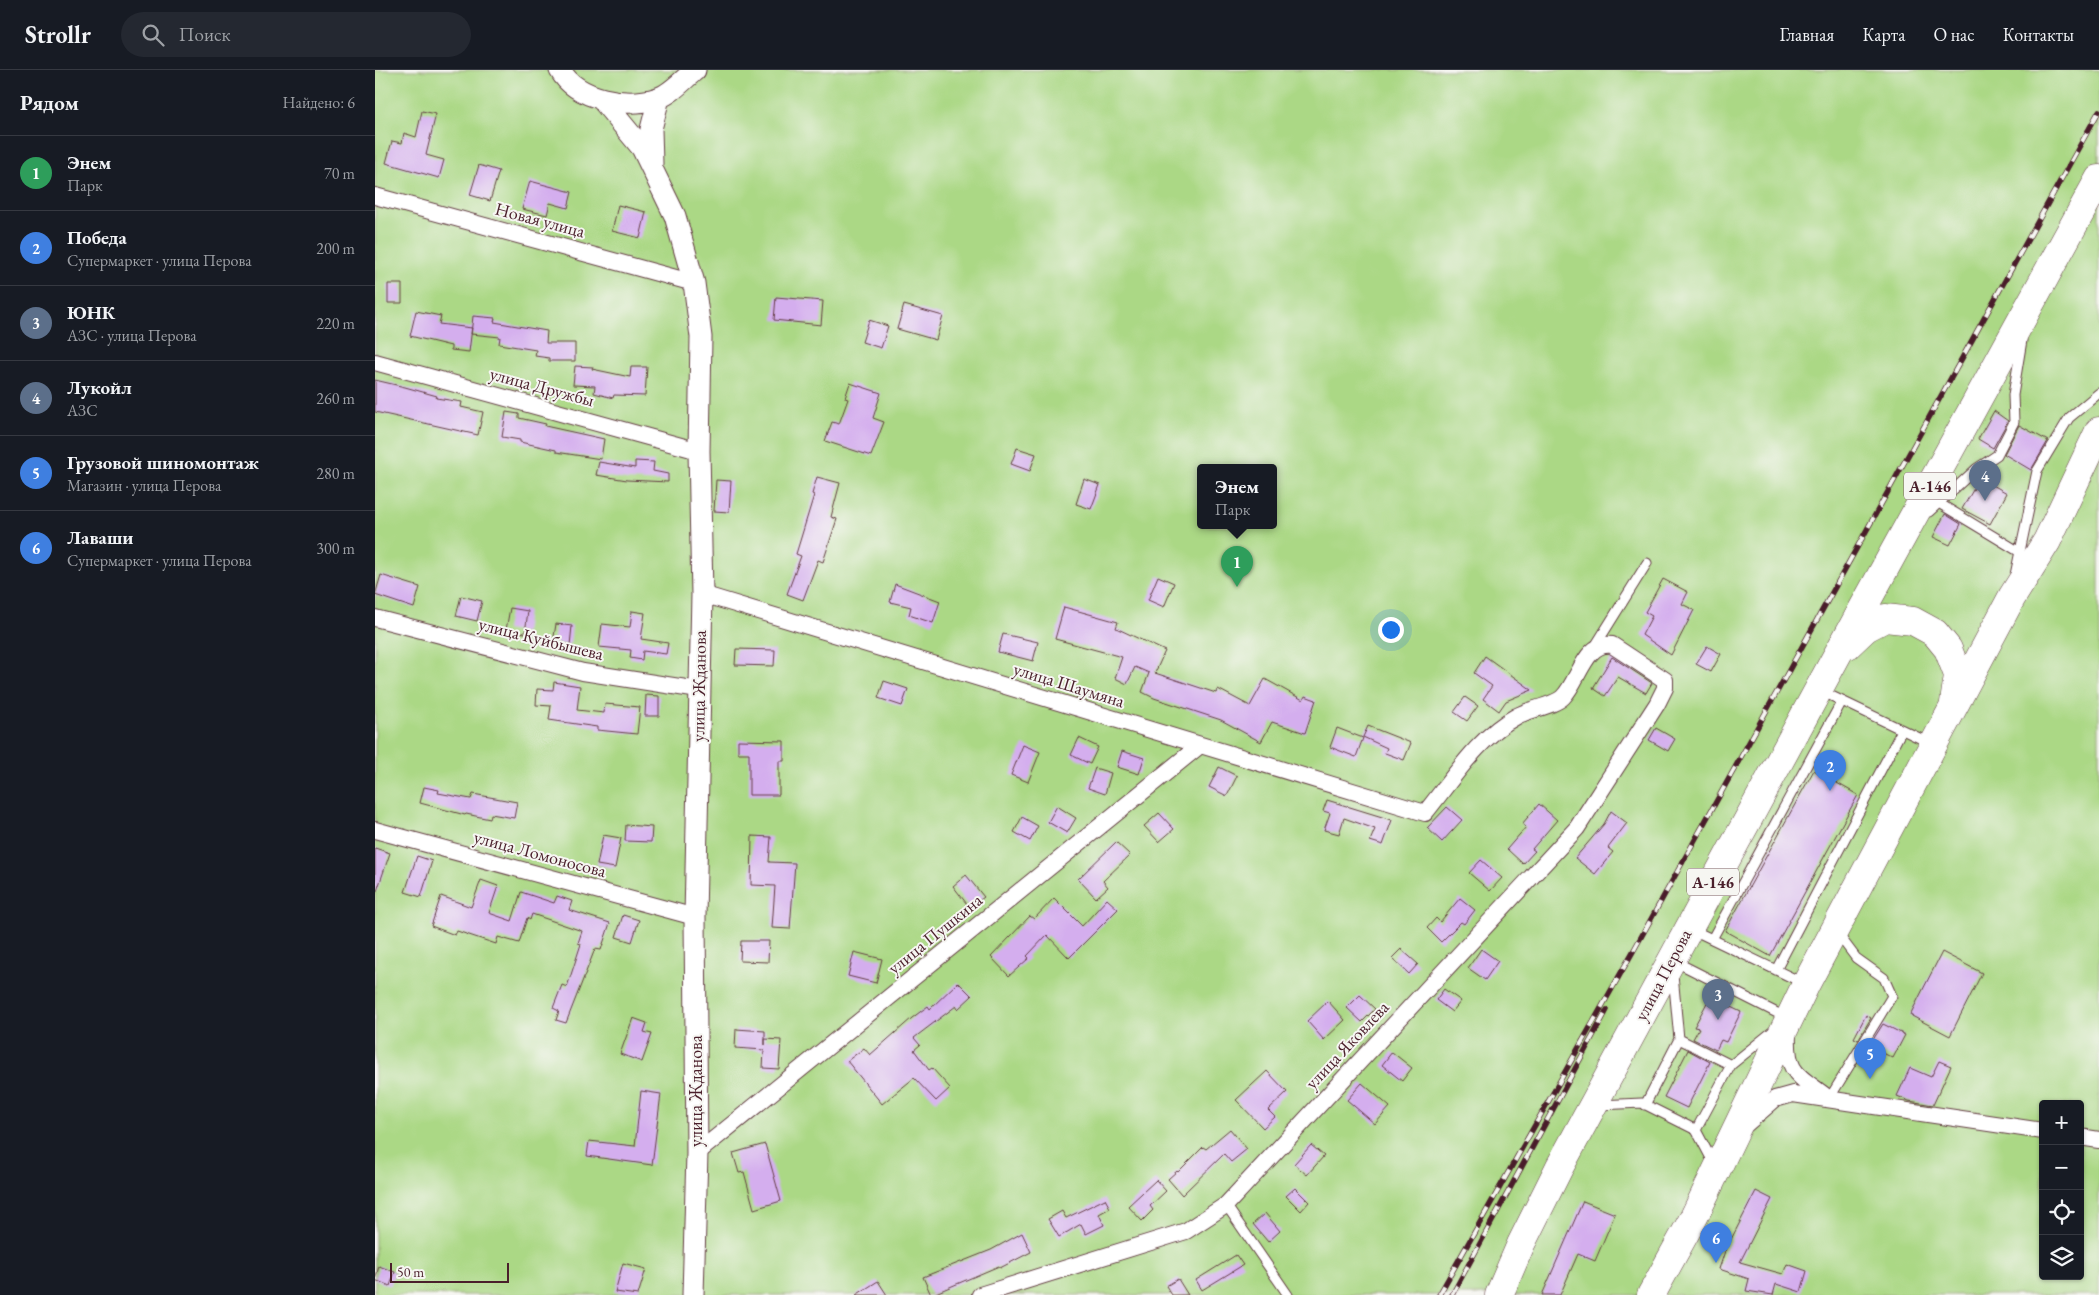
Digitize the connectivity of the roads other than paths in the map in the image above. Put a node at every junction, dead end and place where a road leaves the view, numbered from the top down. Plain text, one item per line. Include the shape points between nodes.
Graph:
1 (560, 70) edge
2 (695, 70) edge
3 (659, 98) junction
4 (603, 101) junction
5 (652, 164) junction
6 (2099, 179) edge
7 (375, 196) edge
8 (694, 283) junction
9 (2027, 313) junction
10 (375, 362) edge
11 (2099, 393) edge
12 (2099, 431) edge
13 (699, 451) junction
14 (2099, 475) edge
15 (1937, 502) junction
16 (2047, 541) junction
17 (2018, 551) junction
18 (1890, 558) junction
19 (1647, 563) dead end
20 (702, 594) junction
21 (2012, 597) junction
22 (375, 618) edge
23 (1594, 648) junction
24 (1835, 659) junction
25 (699, 690) junction
26 (1818, 690) junction
27 (1842, 701) junction
28 (1954, 710) junction
29 (1902, 730) junction
30 (1934, 745) junction
31 (1199, 746) junction
32 (375, 830) edge
33 (695, 917) junction
34 (1835, 931) junction
35 (1700, 933) junction
36 (1671, 960) junction
37 (1776, 970) junction
38 (1806, 984) junction
39 (1788, 1019) junction
40 (1679, 1039) junction
41 (1731, 1065) junction
42 (1829, 1099) junction
43 (1645, 1105) junction
44 (1594, 1106) junction
45 (1695, 1130) junction
46 (2039, 1130) edge
47 (1733, 1135) junction
48 (2084, 1138) edge
49 (2099, 1140) edge
50 (697, 1153) junction
51 (1717, 1170) junction
52 (1226, 1205) junction
53 (1658, 1293) edge
54 (693, 1295) edge
55 (980, 1295) edge
56 (1288, 1295) edge
57 (1499, 1295) edge

1 - 4 street, улица Жданова via 582,90
2 - 3 street, улица Жданова
3 - 4 street, улица Жданова via 632,103
3 - 5 street via 651,129
4 - 5 street, улица Жданова via 643,148
5 - 8 street, улица Жданова via 675,216
6 - 9 highway, А-146
7 - 8 street, Новая улица
8 - 13 street, улица Жданова via 701,337
9 - 15 lane via 2013,395 2014,422 1997,455
9 - 18 highway, А-146
10 - 13 street, улица Дружбы
11 - 17 lane via 2069,418 2037,471
12 - 16 highway
13 - 20 street, улица Жданова
14 - 16 highway, А-146
15 - 17 lane
15 - 18 lane
16 - 21 highway, А-146
17 - 21 lane
18 - 24 highway, А-146
19 - 23 lane
20 - 25 street, улица Жданова
20 - 31 street, улица Шаумяна
21 - 28 highway, А-146
22 - 25 street, улица Куйбышева via 583,672
23 - 31 street, улица Шаумяна via 1562,698 1517,716 1485,740 1425,813
23 - 52 street, улица Яковлева via 1613,645 1659,674 1665,680 1665,688 1577,828
24 - 26 highway, улица Перова / А-146
24 - 28 highway, А-146 via 1865,628 1885,618 1913,621 1935,633 1948,649 1958,675
25 - 33 street, улица Жданова
26 - 27 lane
26 - 35 highway, улица Перова / А-146
27 - 29 lane
27 - 35 lane
28 - 30 highway, А-146
29 - 30 lane
29 - 37 lane
30 - 34 highway, А-146
31 - 50 street, улица Пушкина
32 - 33 street, улица Ломоносова
33 - 50 street, улица Жданова
34 - 38 highway, А-146
34 - 42 lane via 1856,958 1884,978 1892,996
35 - 36 highway, улица Перова / А-146
35 - 37 lane
36 - 39 lane
36 - 40 lane
36 - 44 highway, улица Перова / А-146
37 - 38 lane
38 - 39 highway, А-146
39 - 41 lane
39 - 42 street via 1787,1053 1793,1071
39 - 47 highway, А-146
40 - 41 lane
40 - 43 lane
41 - 45 lane
42 - 46 street
42 - 47 street via 1793,1094 1775,1099
43 - 44 lane
43 - 45 lane
44 - 57 highway, улица Перова / А-146 via 1525,1235
45 - 51 lane
47 - 51 highway, А-146
48 - 49 street
50 - 54 street, улица Жданова
51 - 53 highway, А-146
52 - 55 street, улица Яковлева via 1186,1231
52 - 56 lane

